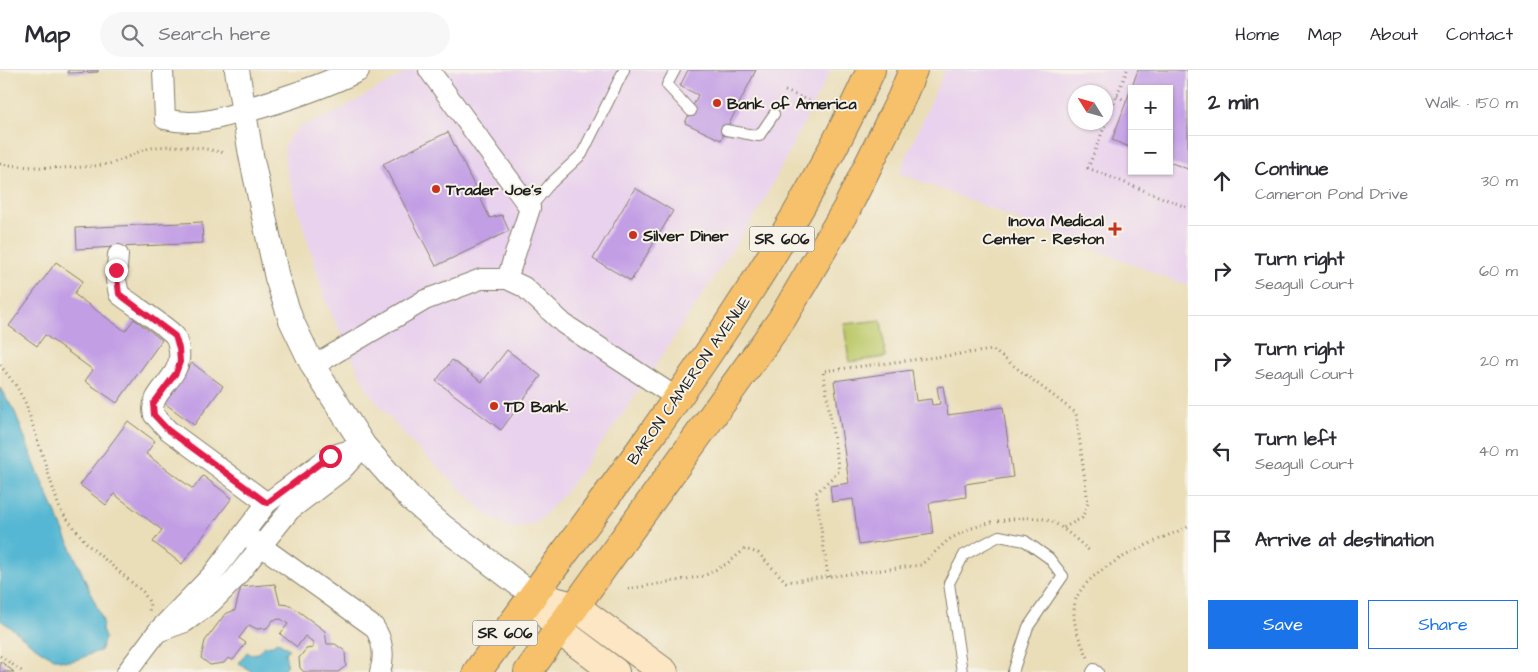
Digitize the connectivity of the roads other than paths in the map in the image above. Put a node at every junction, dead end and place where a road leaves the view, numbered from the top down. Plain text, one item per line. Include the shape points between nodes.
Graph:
1 (163, 70) edge
2 (237, 70) edge
3 (358, 70) edge
4 (429, 70) edge
5 (624, 70) edge
6 (675, 70) edge
7 (871, 70) edge
8 (913, 70) edge
9 (242, 111) junction
10 (691, 111) dead end
11 (774, 114) dead end
12 (726, 130) dead end
13 (530, 208) junction
14 (118, 255) dead end
15 (507, 278) junction
16 (313, 366) junction
17 (677, 398) junction
18 (364, 446) junction
19 (267, 503) junction
20 (245, 533) junction
21 (260, 545) junction
22 (533, 595) junction
23 (576, 607) junction
24 (559, 630) junction
25 (158, 631) junction
26 (127, 672) edge
27 (380, 672) edge
28 (477, 672) edge
29 (528, 672) edge
30 (615, 672) edge
31 (664, 672) edge
32 (962, 672) edge
33 (1013, 672) edge

1 - 9 street via 165,120 197,123 219,120
2 - 9 street
3 - 9 street via 285,100
4 - 13 street
5 - 13 lane via 582,154
6 - 10 lane via 667,85
7 - 17 main road, BARON CAMERON AVENUE / SR 606 via 785,235
8 - 23 main road, SR 606 via 847,208 782,319
9 - 16 street via 277,278 291,320
11 - 12 lane via 759,136
13 - 15 street
14 - 19 street via 116,280 119,294 175,336 179,348 180,362 176,373 154,401 154,415 168,430
15 - 16 street via 481,279 426,300
15 - 17 street via 524,287 564,324
16 - 18 street
17 - 22 main road, BARON CAMERON AVENUE / SR 606
18 - 19 street via 330,456
18 - 21 street via 341,471 290,510
18 - 22 street via 411,499
19 - 20 street
20 - 21 street
20 - 25 street via 212,575
21 - 25 street via 233,581 197,615
21 - 27 street via 374,627 381,638 383,660
22 - 23 main road
22 - 24 main road
22 - 28 main road, BARON CAMERON AVENUE / SR 606
23 - 24 main road, SR 606
23 - 31 main road
24 - 29 main road, SR 606
24 - 30 main road
25 - 26 street
32 - 33 lane via 949,583 964,555 999,536 1024,541 1050,558 1063,576 1028,627

